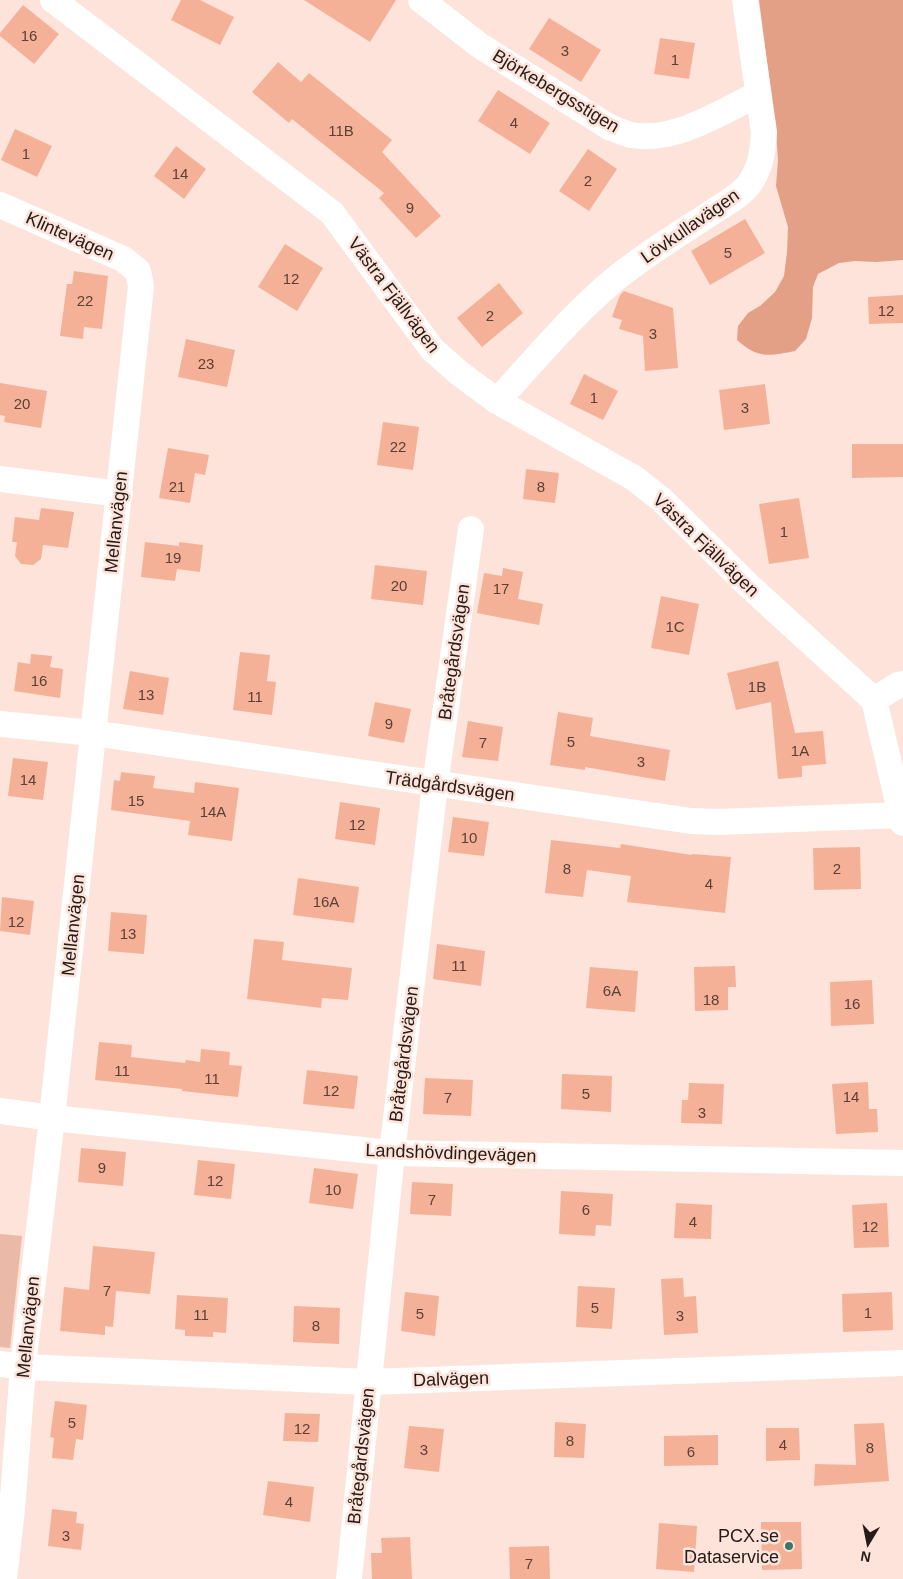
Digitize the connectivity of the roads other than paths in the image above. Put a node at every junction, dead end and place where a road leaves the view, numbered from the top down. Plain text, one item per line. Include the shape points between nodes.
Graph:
1 (54, 0) edge
2 (422, 0) edge
3 (745, 0) edge
4 (758, 94) junction
5 (0, 205) edge
6 (138, 271) joint
7 (497, 401) junction
8 (0, 478) edge
9 (120, 494) junction
10 (471, 530) dead end
11 (903, 684) edge
12 (874, 700) junction
13 (0, 724) edge
14 (93, 734) junction
15 (435, 785) junction
16 (902, 819) edge
17 (0, 1111) edge
18 (52, 1118) junction
19 (392, 1153) junction
20 (903, 1163) edge
21 (903, 1363) edge
22 (12, 1365) edge
23 (369, 1382) junction
24 (4, 1579) edge
25 (349, 1579) edge

1 - 7 street, Västra Fjällvägen via 332,213 432,349
2 - 4 street, Björkebergsstigen via 479,45 609,127 632,135 648,136 692,128
3 - 4 street, Lövkullavägen
4 - 7 street, Lövkullavägen via 764,132 763,151 750,184 614,280 580,310
5 - 6 street, Klintevägen via 123,259
6 - 9 street, Mellanvägen via 141,286
7 - 12 street, Västra Fjällvägen via 634,478 662,500 748,585
8 - 9 street
9 - 14 street, Mellanvägen
10 - 15 street, Bråtegårdsvägen
11 - 12 street
12 - 16 street
13 - 14 street, Trädgårdsvägen
14 - 15 street, Trädgårdsvägen
14 - 18 street, Mellanvägen
15 - 16 street, Trädgårdsvägen via 691,821
15 - 19 street, Bråtegårdsvägen
17 - 18 street, Landshövdingevägen
18 - 19 street, Landshövdingevägen
18 - 22 street, Mellanvägen
19 - 20 street, Landshövdingevägen
19 - 23 street, Bråtegårdsvägen
21 - 23 street, Dalvägen
22 - 23 street, Dalvägen
22 - 24 street, Mellanvägen via 12,1510
23 - 25 street, Bråtegårdsvägen

